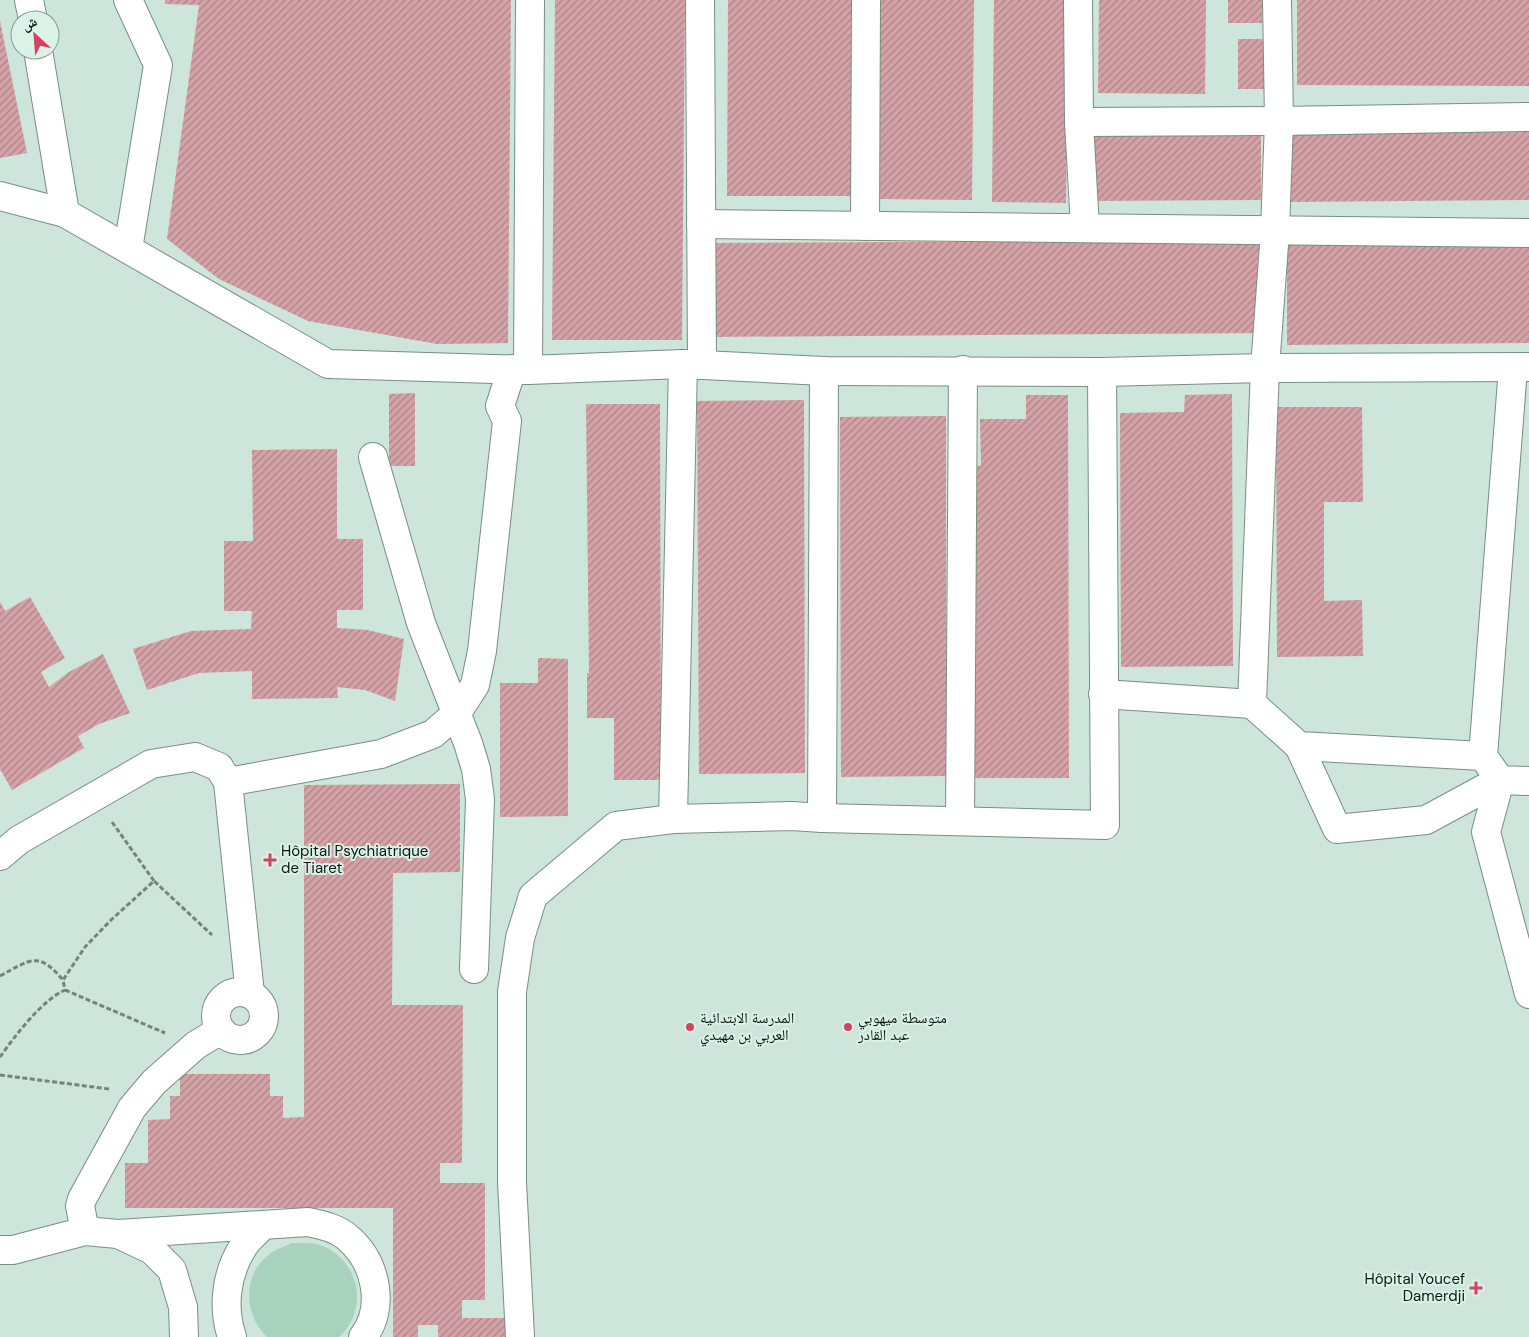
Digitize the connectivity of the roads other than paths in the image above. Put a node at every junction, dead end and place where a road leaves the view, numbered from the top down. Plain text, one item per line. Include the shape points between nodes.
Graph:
1 (128, 0) edge
2 (530, 0) edge
3 (700, 0) edge
4 (866, 0) edge
5 (1078, 0) edge
6 (1277, 0) edge
7 (40, 60) edge
8 (1529, 117) edge
9 (1279, 121) junction
10 (1079, 122) junction
11 (0, 196) edge
12 (65, 213) junction
13 (701, 224) junction
14 (865, 226) junction
15 (1084, 228) junction
16 (1275, 231) junction
17 (1529, 233) edge
18 (128, 249) junction
19 (692, 365) junction
20 (1265, 368) junction
21 (1521, 368) edge
22 (520, 370) junction
23 (963, 370) junction
24 (824, 371) junction
25 (1102, 372) junction
26 (373, 457) dead end
27 (1103, 694) junction
28 (1252, 704) junction
29 (457, 713) junction
30 (1298, 746) junction
31 (1483, 756) junction
32 (1500, 780) junction
33 (1529, 781) edge
34 (228, 782) junction
35 (822, 818) junction
36 (673, 819) junction
37 (960, 822) junction
38 (0, 856) edge
39 (474, 969) dead end
40 (1529, 994) edge
41 (262, 1226) junction
42 (85, 1231) junction
43 (118, 1234) junction
44 (0, 1250) edge
45 (184, 1337) edge
46 (232, 1337) edge
47 (363, 1337) edge
48 (520, 1337) edge

1 - 18 street via 158,65
2 - 22 street
3 - 13 street
4 - 14 street
5 - 10 street
6 - 9 street
7 - 12 street
8 - 9 street
9 - 10 street
9 - 16 street
10 - 15 street
11 - 12 street
12 - 18 street
13 - 14 street
13 - 19 street
14 - 15 street
15 - 16 street
16 - 17 street
16 - 20 street
18 - 22 street via 328,364
19 - 22 street
19 - 24 street
19 - 36 street
20 - 21 street
20 - 25 street
20 - 28 street
21 - 31 street
22 - 29 street via 500,406 507,421 482,651 474,685
23 - 24 street
23 - 25 street
23 - 37 street
24 - 35 street
25 - 27 street
26 - 29 street via 421,623
27 - 28 street
27 - 37 street via 1105,825
28 - 30 street
29 - 34 street via 433,734 381,754
29 - 39 street via 476,769 480,799
30 - 31 street
30 - 32 street via 1337,829 1426,820
31 - 32 street
32 - 33 street
32 - 40 street via 1486,832
34 - 38 street via 219,767 196,757 151,764 19,840
34 - 42 street via 250,994 258,1000 264,1018 255,1034 246,1038 237,1039 221,1030 196,1045 154,1082 132,1108 82,1199 80,1206
35 - 36 street
35 - 37 street
36 - 48 street via 616,826 533,896 520,938 512,992 512,1182
41 - 43 street
41 - 46 street via 244,1246 232,1270 226,1296 227,1322
41 - 47 street via 308,1222 329,1227 347,1237 362,1252 372,1271 376,1291 374,1312
42 - 43 street
42 - 44 street via 13,1250
43 - 45 street via 152,1250 172,1270 183,1307

